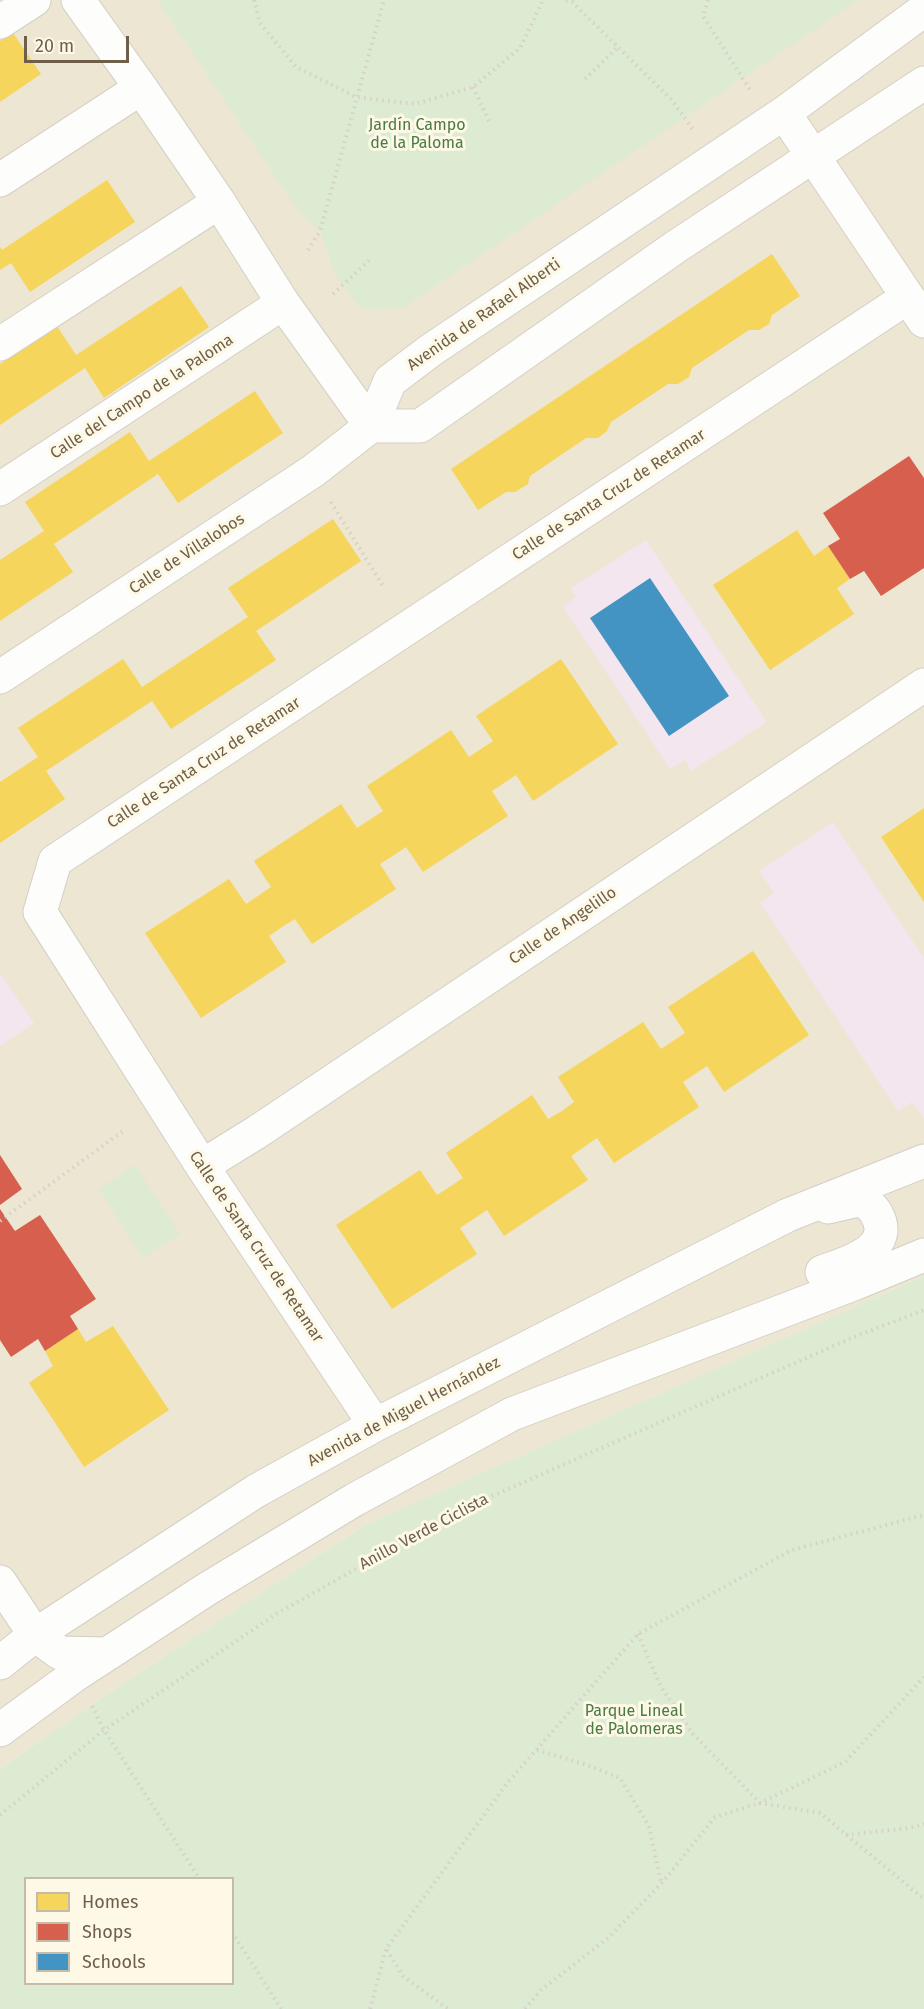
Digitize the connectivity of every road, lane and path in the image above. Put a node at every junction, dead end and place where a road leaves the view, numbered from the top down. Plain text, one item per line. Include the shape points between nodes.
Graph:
1 (34, 0) edge
2 (78, 0) edge
3 (254, 0) edge
4 (384, 0) edge
5 (543, 0) edge
6 (566, 0) edge
7 (708, 0) edge
8 (924, 10) edge
9 (0, 22) edge
10 (619, 46) junction
11 (585, 79) dead end
12 (924, 83) edge
13 (473, 87) junction
14 (141, 88) junction
15 (356, 97) junction
16 (777, 117) junction
17 (489, 121) dead end
18 (698, 136) dead end
19 (813, 156) junction
20 (0, 180) edge
21 (219, 202) junction
22 (308, 250) dead end
23 (372, 258) dead end
24 (333, 294) dead end
25 (283, 303) junction
26 (916, 309) edge
27 (0, 344) edge
28 (371, 426) junction
29 (0, 489) edge
30 (332, 502) dead end
31 (383, 586) dead end
32 (0, 677) edge
33 (924, 685) edge
34 (123, 1131) dead end
35 (924, 1161) edge
36 (202, 1166) junction
37 (788, 1215) junction
38 (0, 1221) edge
39 (924, 1255) edge
40 (924, 1310) edge
41 (695, 1344) junction
42 (375, 1425) junction
43 (924, 1515) edge
44 (0, 1582) edge
45 (638, 1634) junction
46 (35, 1635) junction
47 (107, 1654) junction
48 (0, 1663) edge
49 (75, 1675) junction
50 (924, 1677) edge
51 (0, 1730) edge
52 (104, 1730) junction
53 (536, 1750) junction
54 (760, 1803) junction
55 (0, 1815) edge
56 (924, 1824) edge
57 (846, 1835) junction
58 (198, 1877) edge
59 (661, 1884) junction
60 (924, 1899) edge
61 (234, 1935) edge
62 (386, 1949) junction
63 (281, 2009) edge
64 (370, 2009) edge
65 (447, 2009) edge
66 (525, 2009) edge

1 - 9 street
2 - 14 street
3 - 15 path via 260,23 296,67
4 - 15 path
5 - 13 path via 520,48
6 - 10 path
7 - 16 path via 703,16
8 - 16 street, Avenida de Rafael Alberti
10 - 11 path
10 - 18 path via 671,99
12 - 19 street
13 - 15 path via 416,104
13 - 17 path
14 - 20 street
14 - 21 street
15 - 22 path via 320,231
16 - 19 street
16 - 28 street, Avenida de Rafael Alberti via 390,381
19 - 26 street
19 - 28 street via 420,426
21 - 25 street
21 - 27 street
23 - 24 path
25 - 28 street
25 - 29 street, Calle del Campo de la Paloma
26 - 36 street, Calle de Santa Cruz de Retamar via 54,861 40,912
28 - 32 street, Calle de Villalobos via 313,471
30 - 31 path
33 - 36 street, Calle de Angelillo
34 - 38 path
35 - 37 street, Avenida de Miguel Hernández
36 - 42 street, Calle de Santa Cruz de Retamar
37 - 41 street, Avenida de Miguel Hernández via 863,1199 876,1213 878,1240 870,1252 764,1299
37 - 42 street, Avenida de Miguel Hernández
39 - 41 street, Avenida de Miguel Hernández
40 - 52 path, Anillo Verde Ciclista via 458,1510 278,1613
41 - 47 street, Avenida de Miguel Hernández via 512,1414 354,1500
42 - 46 street, Avenida de Miguel Hernández via 256,1491
43 - 45 path via 792,1550
44 - 46 street
45 - 53 path
45 - 54 path via 661,1687 693,1734
46 - 47 street via 60,1653
46 - 48 street, Avenida de Miguel Hernández
47 - 49 street, Avenida de Miguel Hernández
49 - 51 street, Avenida de Miguel Hernández
49 - 52 path
50 - 54 path via 845,1762
52 - 55 path, Anillo Verde Ciclista
52 - 58 path
53 - 59 path via 620,1778 650,1826
53 - 62 path via 508,1782
54 - 57 path via 820,1813
54 - 59 path via 715,1817
56 - 57 path
57 - 60 path
59 - 66 path via 608,1938 541,1990
61 - 63 path
62 - 64 path
62 - 65 path via 403,1976

